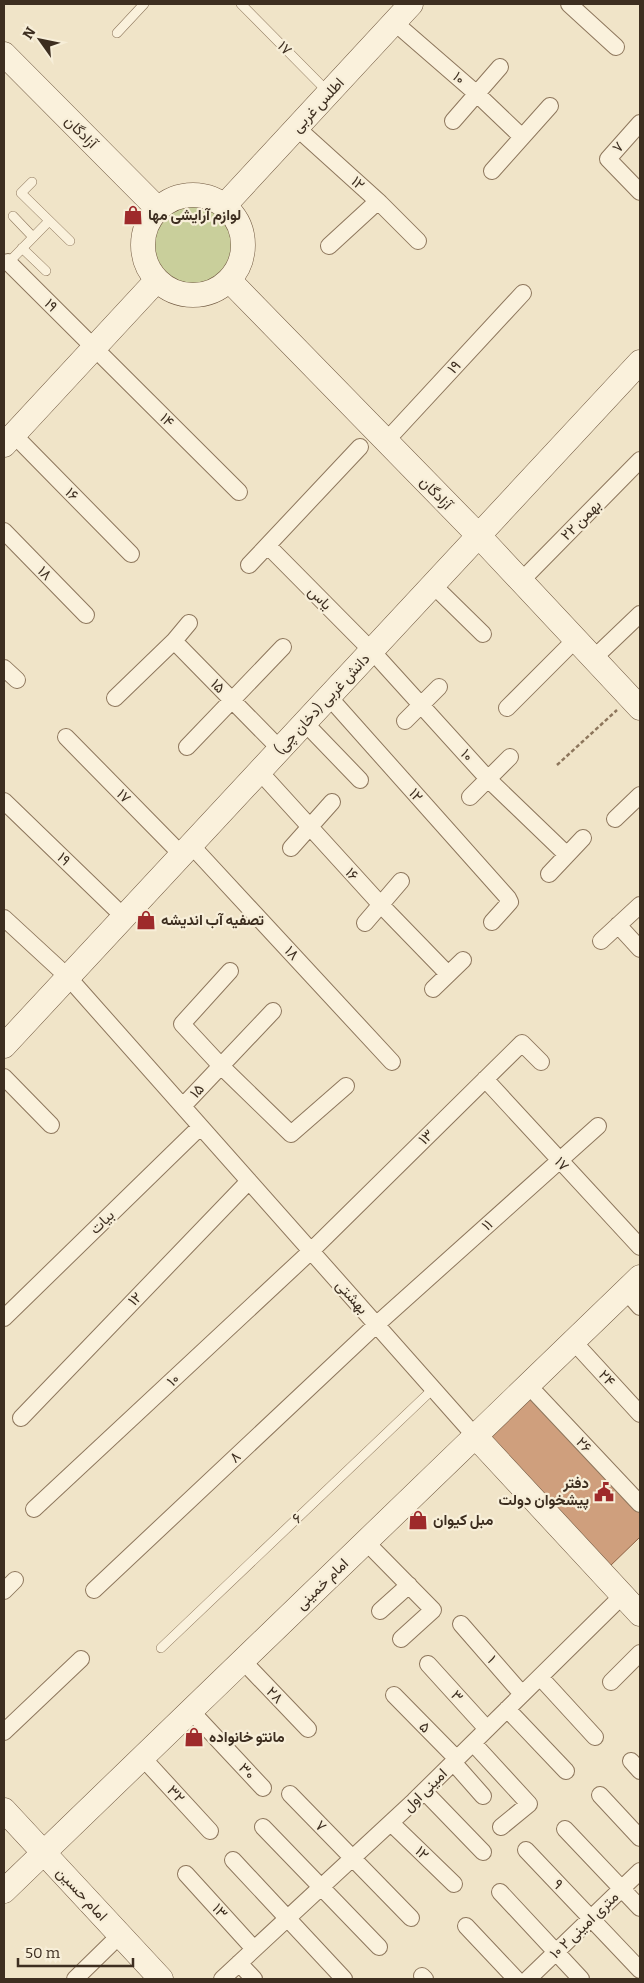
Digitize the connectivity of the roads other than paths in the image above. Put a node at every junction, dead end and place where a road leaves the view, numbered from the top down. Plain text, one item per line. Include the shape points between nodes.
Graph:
1 (144, 4) edge
2 (241, 4) edge
3 (411, 4) edge
4 (569, 4) edge
5 (394, 22) junction
6 (117, 32) dead end
7 (616, 47) dead end
8 (4, 54) edge
9 (500, 67) dead end
10 (329, 93) junction
11 (478, 94) junction
12 (550, 106) dead end
13 (453, 121) dead end
14 (640, 123) edge
15 (297, 128) junction
16 (522, 137) junction
17 (492, 171) dead end
18 (32, 182) dead end
19 (640, 192) edge
20 (378, 201) junction
21 (225, 205) junction
22 (158, 209) junction
23 (13, 216) dead end
24 (49, 221) junction
25 (33, 237) junction
26 (70, 241) dead end
27 (418, 241) dead end
28 (328, 246) dead end
29 (22, 248) junction
30 (5, 262) edge
31 (46, 271) dead end
32 (157, 280) junction
33 (229, 280) junction
34 (523, 293) dead end
35 (94, 348) junction
36 (640, 362) edge
37 (9, 440) edge
38 (386, 441) junction
39 (360, 447) dead end
40 (640, 460) edge
41 (240, 492) dead end
42 (4, 531) edge
43 (478, 536) junction
44 (268, 546) junction
45 (131, 554) dead end
46 (250, 565) dead end
47 (521, 580) junction
48 (433, 585) junction
49 (640, 614) edge
50 (86, 615) dead end
51 (189, 623) dead end
52 (483, 634) dead end
53 (575, 640) junction
54 (174, 641) junction
55 (283, 647) dead end
56 (372, 650) junction
57 (595, 658) junction
58 (4, 668) edge
59 (16, 680) dead end
60 (439, 686) dead end
61 (329, 697) junction
62 (115, 698) dead end
63 (233, 701) junction
64 (635, 702) edge
65 (420, 705) junction
66 (507, 708) dead end
67 (405, 721) dead end
68 (305, 723) junction
69 (66, 738) dead end
70 (187, 748) dead end
71 (280, 749) junction
72 (510, 757) dead end
73 (260, 772) junction
74 (360, 780) dead end
75 (489, 780) junction
76 (640, 795) edge
77 (470, 797) dead end
78 (4, 801) edge
79 (332, 802) dead end
80 (615, 820) dead end
81 (309, 827) junction
82 (583, 838) dead end
83 (291, 848) dead end
84 (187, 850) junction
85 (567, 855) junction
86 (549, 874) dead end
87 (401, 881) dead end
88 (381, 905) junction
89 (640, 905) edge
90 (124, 917) junction
91 (4, 918) edge
92 (492, 922) dead end
93 (365, 923) dead end
94 (618, 925) junction
95 (601, 941) dead end
96 (640, 949) edge
97 (463, 960) dead end
98 (230, 971) dead end
99 (448, 974) junction
100 (68, 977) junction
101 (433, 989) dead end
102 (273, 1011) dead end
103 (4, 1046) edge
104 (392, 1062) dead end
105 (541, 1062) dead end
106 (220, 1066) junction
107 (4, 1077) edge
108 (485, 1079) junction
109 (346, 1086) dead end
110 (182, 1106) junction
111 (51, 1125) dead end
112 (200, 1126) junction
113 (598, 1126) dead end
114 (559, 1161) junction
115 (249, 1181) junction
116 (640, 1247) edge
117 (311, 1251) junction
118 (635, 1291) edge
119 (4, 1318) edge
120 (376, 1324) junction
121 (574, 1341) junction
122 (528, 1385) junction
123 (433, 1389) junction
124 (640, 1414) edge
125 (21, 1418) dead end
126 (475, 1436) junction
127 (640, 1504) edge
128 (34, 1510) dead end
129 (366, 1542) junction
130 (409, 1585) junction
131 (94, 1590) dead end
132 (623, 1595) junction
133 (380, 1611) dead end
134 (640, 1614) edge
135 (461, 1624) dead end
136 (401, 1638) dead end
137 (161, 1648) dead end
138 (640, 1653) edge
139 (81, 1660) dead end
140 (242, 1661) junction
141 (428, 1664) dead end
142 (540, 1677) junction
143 (611, 1682) dead end
144 (522, 1694) junction
145 (394, 1695) dead end
146 (507, 1709) junction
147 (191, 1711) junction
148 (487, 1728) junction
149 (308, 1729) dead end
150 (4, 1732) edge
151 (595, 1737) dead end
152 (473, 1743) junction
153 (142, 1757) junction
154 (455, 1760) junction
155 (566, 1771) dead end
156 (263, 1788) dead end
157 (424, 1791) junction
158 (290, 1794) dead end
159 (600, 1795) dead end
160 (484, 1796) dead end
161 (4, 1810) edge
162 (391, 1822) junction
163 (263, 1827) dead end
164 (501, 1827) dead end
165 (565, 1829) dead end
166 (210, 1831) dead end
167 (640, 1838) edge
168 (526, 1850) dead end
169 (483, 1852) dead end
170 (44, 1853) junction
171 (352, 1858) junction
172 (233, 1860) dead end
173 (640, 1871) edge
174 (186, 1874) dead end
175 (454, 1884) dead end
176 (321, 1888) junction
177 (622, 1888) junction
178 (4, 1891) edge
179 (500, 1892) dead end
180 (640, 1908) edge
181 (288, 1917) junction
182 (411, 1918) dead end
183 (591, 1918) junction
184 (466, 1926) dead end
185 (120, 1935) junction
186 (379, 1947) dead end
187 (254, 1949) junction
188 (556, 1953) junction
189 (239, 1963) junction
190 (640, 1970) edge
191 (533, 1978) edge
192 (75, 1979) edge
193 (161, 1979) edge
194 (222, 1979) edge
195 (254, 1979) edge
196 (344, 1979) edge
197 (516, 1979) edge
198 (582, 1979) edge

1 - 6 lane
2 - 10 lane, ۱۷
3 - 5 main road, اطلس غربی
4 - 7 street
5 - 10 main road, اطلس غربی
5 - 11 street, ۱۰
8 - 22 main road, آزادگان
9 - 11 street
10 - 15 main road, اطلس غربی
11 - 13 street
11 - 16 street, ۱۰
12 - 16 street
14 - 19 street, ۷ via 608,159
15 - 20 street, ۱۲
15 - 21 main road, اطلس غربی
16 - 17 street
18 - 24 lane via 21,192
20 - 27 street, ۱۲
20 - 28 street
21 - 22 main road via 198,194 170,200
21 - 33 main road via 241,228 244,242 240,262
22 - 32 main road via 148,222 144,237 148,267
23 - 25 lane
24 - 25 lane
24 - 26 lane
25 - 29 lane
29 - 30 lane
29 - 31 lane
30 - 35 street, ۱۹
32 - 33 main road via 170,290 185,295 201,295 216,290
32 - 35 main road
33 - 38 main road, آزادگان
34 - 38 street, ۱۹
35 - 37 main road
35 - 41 street, ۱۴
36 - 43 main road, دانش غربی (دخان چی)
37 - 45 street, ۱۶
38 - 43 main road, آزادگان
39 - 44 street
40 - 47 street, ۲۲ بهمن
42 - 50 street, ۱۸
43 - 47 main road, آزادگان
43 - 48 main road, دانش غربی (دخان چی)
44 - 46 street
44 - 56 street, یاس
47 - 53 main road, آزادگان
48 - 52 street
48 - 56 main road, دانش غربی (دخان چی)
49 - 57 street
51 - 54 street
53 - 57 main road, آزادگان
53 - 66 street
54 - 62 street
54 - 63 street, ۱۵
55 - 63 street
56 - 61 main road, دانش غربی (دخان چی)
56 - 65 street, ۱۰
57 - 64 main road, آزادگان
58 - 59 street
60 - 65 street
61 - 68 main road, دانش غربی (دخان چی)
61 - 92 street, ۱۲ via 510,902
63 - 70 street
63 - 71 street, ۱۵
65 - 67 street
65 - 75 street, ۱۰
68 - 71 main road, دانش غربی (دخان چی)
68 - 74 street
69 - 84 street, ۱۷
71 - 73 main road, دانش غربی (دخان چی)
72 - 75 street
73 - 81 street, ۱۶
73 - 84 main road, دانش غربی (دخان چی)
75 - 77 street
75 - 85 street, ۱۰
76 - 80 street
78 - 90 street, ۱۹
79 - 81 street
81 - 83 street
81 - 88 street, ۱۶
82 - 85 street
84 - 90 main road, دانش غربی (دخان چی)
84 - 104 street, ۱۸
85 - 86 street
87 - 88 street
88 - 93 street
88 - 99 street, ۱۶
89 - 94 street
90 - 100 main road, دانش غربی (دخان چی)
91 - 100 street, بهشتی
94 - 95 street
94 - 96 street
97 - 99 street
98 - 106 street via 182,1024
99 - 101 street
100 - 103 main road, دانش غربی (دخان چی)
100 - 110 street, بهشتی
102 - 106 street, ۱۵
105 - 108 street, ۱۳ via 522,1043
106 - 109 street via 290,1134
106 - 110 street, ۱۵
107 - 111 street
108 - 114 street, ۱۷
108 - 117 street, ۱۳
110 - 112 street, بهشتی
112 - 115 street, بهشتی
112 - 119 street, بیات
113 - 114 street, ۱۱
114 - 116 street, ۱۷
114 - 120 street, ۱۱
115 - 117 street, بهشتی
115 - 125 street, ۱۲
117 - 120 street, بهشتی
117 - 128 street, ۱۰
118 - 121 main road, امام خمینی
120 - 123 street, بهشتی
120 - 131 street, ۸
121 - 122 main road, امام خمینی
121 - 124 street, ۲۴
122 - 126 main road, امام خمینی
122 - 127 street, ۲۶
123 - 126 street, بهشتی
123 - 137 lane, ۶
126 - 129 main road, امام خمینی
126 - 132 main road, بهشتی
129 - 130 street
129 - 140 main road, امام خمینی
130 - 133 street
130 - 136 street via 433,1610
132 - 134 main road, بهشتی
132 - 142 street, امینی اول
135 - 144 street, ۱
138 - 143 street
139 - 150 street
140 - 147 main road, امام خمینی
140 - 149 street, ۲۸
141 - 148 street, ۳
142 - 144 street, امینی اول
142 - 151 street
144 - 146 street, امینی اول
145 - 154 street, ۵
146 - 148 street, امینی اول
146 - 155 street
147 - 153 main road, امام خمینی
147 - 156 street, ۳۰
148 - 152 street, امینی اول
152 - 154 street, امینی اول
152 - 164 street via 529,1804
153 - 166 street, ۳۲
153 - 170 main road, امام خمینی
154 - 157 street, امینی اول
154 - 160 street
157 - 162 street, امینی اول
157 - 169 street
158 - 171 street, ۷
159 - 167 street
161 - 170 main road, امام حسین
162 - 171 street, امینی اول
162 - 175 street, ۱۲
163 - 176 street
165 - 177 street
168 - 183 street, ۹
170 - 178 main road, امام خمینی
170 - 185 main road, امام حسین
171 - 176 street, امینی اول
171 - 182 street
172 - 181 street
173 - 177 street, ۱۰ متری امینی ۲
174 - 187 street, ۱۳
176 - 181 street, امینی اول
176 - 186 street
177 - 180 street
177 - 183 street, ۱۰ متری امینی ۲
179 - 188 street
181 - 187 street, امینی اول
181 - 196 street
183 - 188 street, ۱۰ متری امینی ۲
183 - 190 street
184 - 197 street
185 - 192 street
185 - 193 main road, امام حسین
187 - 189 street, امینی اول
188 - 191 street, ۱۰ متری امینی ۲
188 - 198 street
189 - 194 street, امینی اول
189 - 195 street

